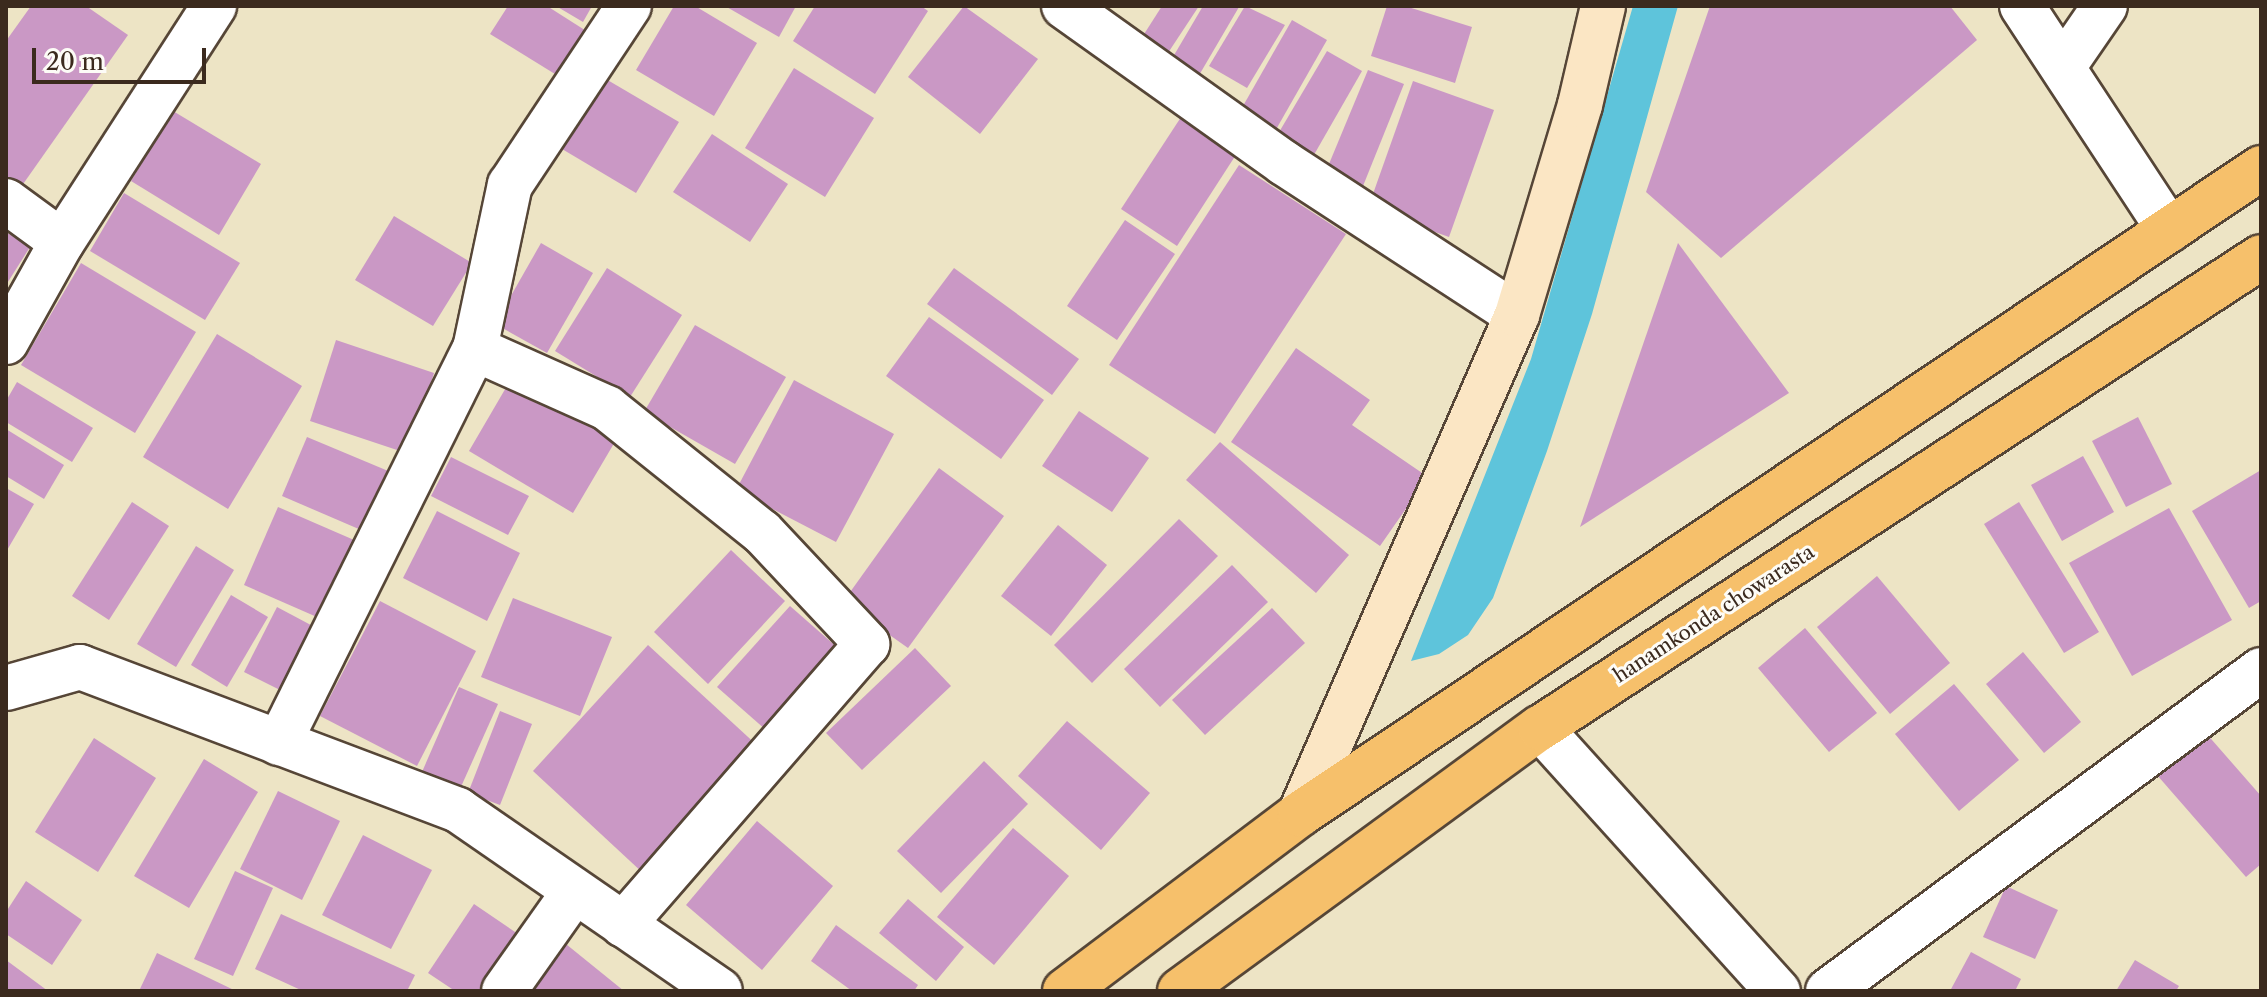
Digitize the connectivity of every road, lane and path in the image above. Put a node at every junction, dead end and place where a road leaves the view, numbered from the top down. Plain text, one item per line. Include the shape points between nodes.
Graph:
1 (214, 6) edge
2 (629, 6) edge
3 (1064, 6) edge
4 (1603, 6) edge
5 (2022, 6) edge
6 (2105, 6) edge
7 (2063, 67) junction
8 (2261, 168) edge
9 (6, 201) edge
10 (2169, 230) junction
11 (62, 242) junction
12 (2261, 257) edge
13 (1517, 315) junction
14 (6, 342) edge
15 (475, 349) junction
16 (2261, 670) edge
17 (6, 688) edge
18 (1540, 728) junction
19 (279, 743) junction
20 (1300, 814) junction
21 (574, 892) junction
22 (623, 925) junction
23 (504, 991) edge
24 (720, 991) edge
25 (1065, 991) edge
26 (1180, 991) edge
27 (1778, 991) edge
28 (1828, 991) edge

1 - 11 street
2 - 15 street via 510,185
3 - 13 street via 1284,163
4 - 13 street via 1580,105
5 - 7 street
6 - 7 street
7 - 10 street
8 - 10 highway
9 - 11 street
10 - 20 highway
11 - 14 street
12 - 18 highway, hanamkonda chowarasta
13 - 20 street
15 - 19 street
15 - 22 street via 607,408 762,532 867,644
16 - 28 street
17 - 19 street via 80,667
18 - 26 highway, hanamkonda chowarasta
18 - 27 street
19 - 21 street via 458,810
20 - 25 highway
21 - 22 street
21 - 23 street
22 - 24 street

